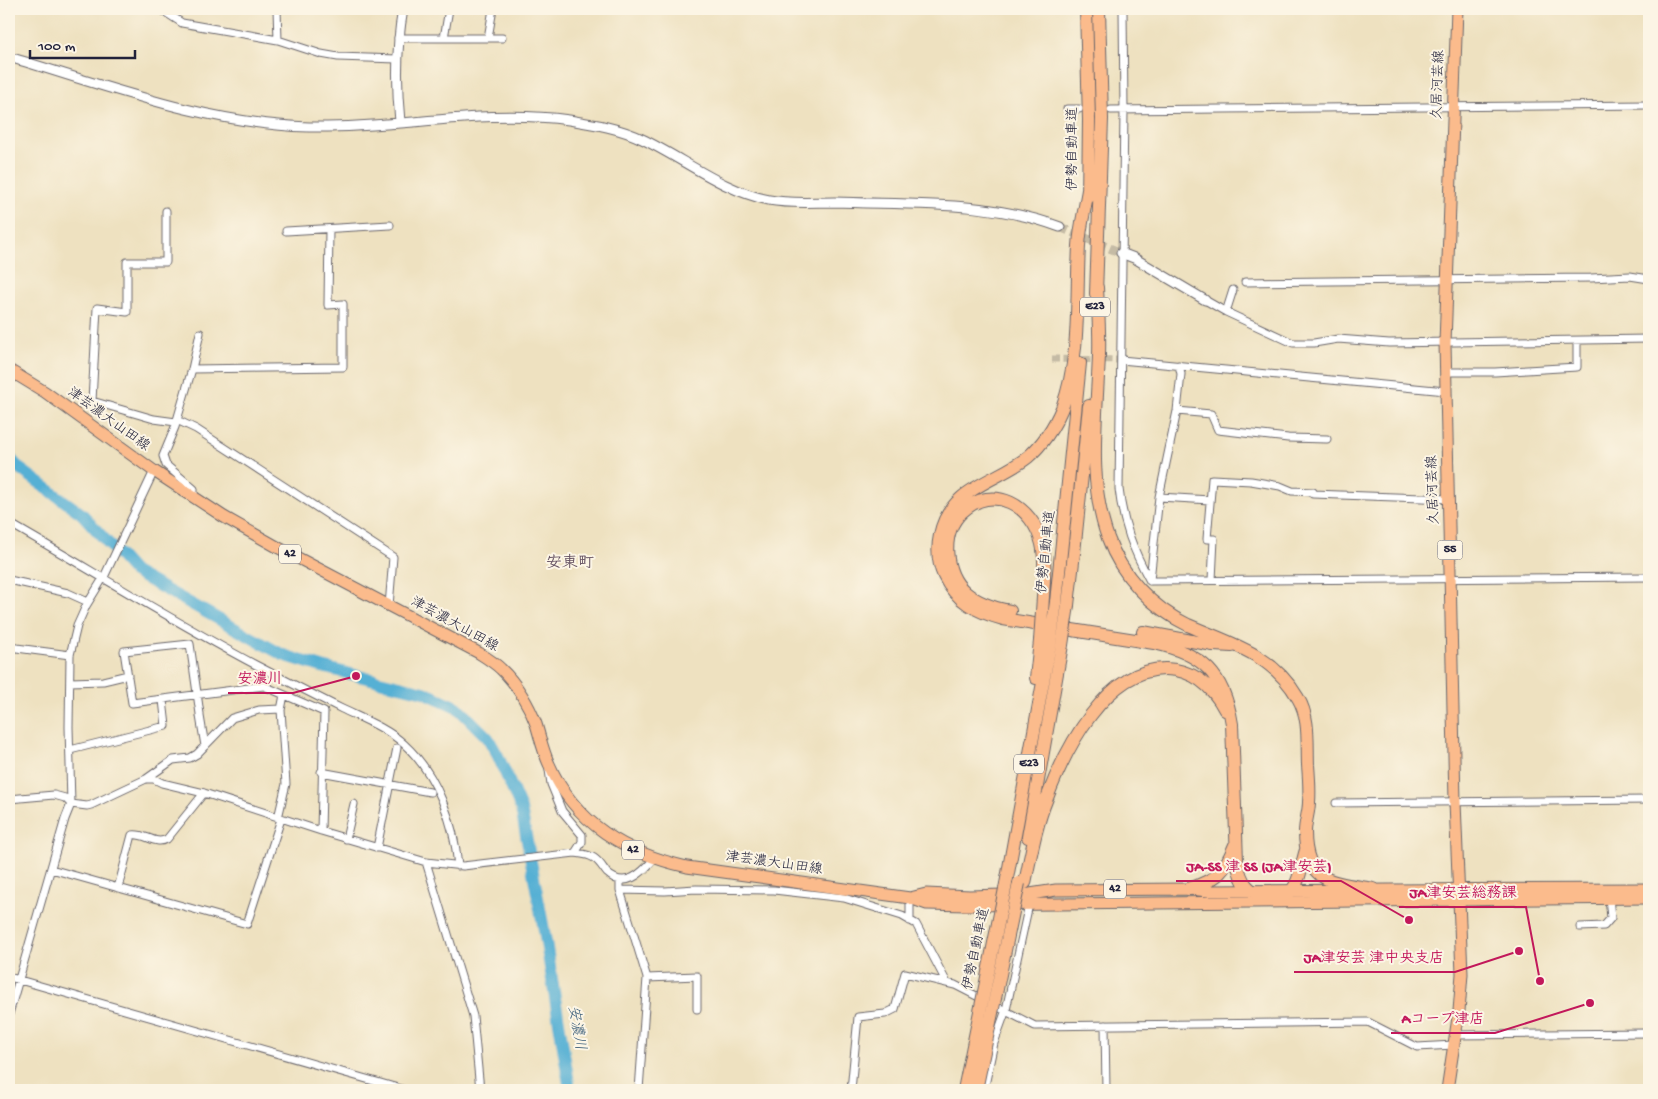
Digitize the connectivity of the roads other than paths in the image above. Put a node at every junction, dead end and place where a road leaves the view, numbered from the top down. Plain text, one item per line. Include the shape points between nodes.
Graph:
1 (157, 9) edge
2 (277, 9) edge
3 (403, 9) edge
4 (449, 9) edge
5 (493, 9) edge
6 (1086, 9) edge
7 (1099, 9) edge
8 (1122, 9) edge
9 (1457, 9) edge
10 (398, 38) junction
11 (444, 38) junction
12 (488, 38) junction
13 (502, 38) dead end
14 (278, 40) junction
15 (9, 57) edge
16 (397, 59) junction
17 (1649, 105) edge
18 (1454, 107) junction
19 (1067, 109) dead end
20 (1079, 109) dead end
21 (1111, 110) dead end
22 (1124, 111) junction
23 (400, 122) junction
24 (1088, 190) junction
25 (166, 212) dead end
26 (390, 226) dead end
27 (1060, 228) tunnel mouth
28 (329, 229) junction
29 (286, 231) dead end
30 (1122, 253) junction
31 (1447, 279) junction
32 (1649, 279) edge
33 (1245, 282) dead end
34 (1097, 287) junction
35 (1233, 290) dead end
36 (1205, 300) joint
37 (1226, 312) junction
38 (200, 333) dead end
39 (1649, 339) edge
40 (1577, 341) junction
41 (1445, 343) junction
42 (1121, 360) junction
43 (1179, 365) junction
44 (192, 369) junction
45 (9, 370) edge
46 (1445, 372) junction
47 (1446, 391) junction
48 (1177, 411) junction
49 (176, 421) junction
50 (1327, 439) dead end
51 (153, 474) junction
52 (1159, 497) junction
53 (194, 499) junction
54 (1449, 499) junction
55 (1210, 500) junction
56 (9, 523) edge
57 (104, 577) junction
58 (1649, 577) edge
59 (1451, 578) junction
60 (9, 580) edge
61 (1212, 580) junction
62 (1150, 581) junction
63 (88, 602) junction
64 (1062, 603) junction
65 (390, 606) junction
66 (1051, 643) junction
67 (9, 647) edge
68 (1241, 647) junction
69 (70, 655) junction
70 (128, 675) junction
71 (70, 682) junction
72 (197, 695) junction
73 (284, 695) junction
74 (163, 700) junction
75 (281, 709) junction
76 (1232, 724) junction
77 (204, 746) junction
78 (397, 748) dead end
79 (70, 750) junction
80 (548, 762) junction
81 (321, 772) junction
82 (146, 779) junction
83 (389, 785) junction
84 (430, 792) dead end
85 (204, 793) junction
86 (9, 799) edge
87 (1649, 800) edge
88 (1455, 802) junction
89 (1336, 803) dead end
90 (71, 804) junction
91 (354, 804) dead end
92 (280, 818) junction
93 (321, 832) junction
94 (346, 839) junction
95 (1236, 842) junction
96 (376, 848) junction
97 (1306, 850) junction
98 (574, 853) junction
99 (654, 859) junction
100 (426, 862) junction
101 (461, 866) junction
102 (50, 869) junction
103 (617, 879) junction
104 (1022, 883) junction
105 (774, 884) junction
106 (118, 888) junction
107 (1649, 888) edge
108 (1189, 889) junction
109 (1373, 889) junction
110 (620, 890) junction
111 (1250, 891) junction
112 (1291, 891) junction
113 (1610, 894) junction
114 (1458, 895) junction
115 (910, 898) junction
116 (1649, 898) edge
117 (1269, 902) junction
118 (1029, 904) junction
119 (910, 921) junction
120 (1580, 927) dead end
121 (9, 977) edge
122 (647, 978) junction
123 (18, 980) junction
124 (947, 983) junction
125 (697, 1009) dead end
126 (1006, 1010) junction
127 (9, 1014) edge
128 (1106, 1025) junction
129 (1649, 1034) edge
130 (1455, 1040) junction
131 (405, 1090) edge
132 (480, 1090) edge
133 (639, 1090) edge
134 (851, 1090) edge
135 (964, 1090) edge
136 (976, 1090) edge
137 (984, 1090) edge
138 (1106, 1090) edge
139 (1447, 1090) edge

1 - 14 street via 182,23
2 - 14 street
3 - 10 street
4 - 11 street
5 - 12 street
6 - 24 highway, 伊勢自動車道 / E23
7 - 34 highway, 伊勢自動車道 / E23 via 1102,119
8 - 22 street
9 - 18 main road, 久居河芸線 / 55
10 - 11 street
10 - 16 street
11 - 12 street
12 - 13 street
14 - 16 street via 338,57
15 - 23 street via 212,116 310,127
16 - 23 street
17 - 18 street
18 - 22 street
18 - 31 main road, 久居河芸線 / 55
19 - 20 street
21 - 22 street
22 - 30 street
23 - 27 street via 514,116 570,120 640,138 731,187 770,200 983,208
24 - 64 highway, 伊勢自動車道 / E23
24 - 76 highway via 1079,244 1075,347 1068,388 1059,415 1043,441 1028,457 972,490 952,507 940,534 939,561 949,585 959,598 990,615 1154,643 1191,656 1210,670 1220,684 1227,697
25 - 49 street via 166,262 127,262 127,312 97,308 92,400 154,419
26 - 28 street
28 - 29 street
28 - 44 street via 328,305 343,304 342,367
30 - 36 street
30 - 42 street
31 - 32 street via 1626,276
31 - 33 street
31 - 41 main road, 久居河芸線 / 55
34 - 64 highway, 伊勢自動車道 / E23 via 1075,544
34 - 68 highway via 1100,323 1096,465 1101,514 1109,541 1126,573 1153,602 1188,624
35 - 37 street
36 - 37 street
37 - 41 street via 1292,343 1338,339
38 - 44 street
39 - 40 street
40 - 41 street
40 - 46 street via 1578,367
41 - 46 main road, 久居河芸線 / 55
42 - 43 street
42 - 62 street via 1121,503 1132,545
43 - 47 street
43 - 48 street
44 - 49 street
45 - 51 main road, 津芸濃大山田線 / 42 via 52,397
46 - 47 main road, 久居河芸線 / 55
47 - 54 main road, 久居河芸線 / 55
48 - 50 street via 1211,414 1218,430
48 - 52 street
49 - 53 street via 163,460 194,489
49 - 65 street via 196,429 393,557
51 - 53 main road, 津芸濃大山田線 / 42
51 - 57 street
52 - 55 street
52 - 62 street
53 - 65 main road, 津芸濃大山田線 / 42
54 - 55 street via 1313,494 1251,481 1212,478
54 - 59 main road, 久居河芸線 / 55
55 - 61 street via 1207,539 1214,539
56 - 57 street
57 - 63 street
57 - 101 street via 229,651 399,739 437,788
58 - 59 street
59 - 61 street
59 - 88 main road, 久居河芸線 / 55
60 - 63 street via 68,593
61 - 62 street
63 - 69 street via 77,626
64 - 66 highway, 伊勢自動車道 / E23, bridge
65 - 80 main road, 津芸濃大山田線 / 42 via 480,653 501,669 529,710
66 - 68 highway, bridge via 1044,597 1042,546 1038,530 1016,505 996,500 974,504 954,523 947,545 949,562 961,588 978,601 1036,616 1185,639 1213,645
66 - 104 highway, 伊勢自動車道 / E23
66 - 135 highway, 伊勢自動車道 / E23, bridge
67 - 69 street
68 - 97 highway via 1279,673 1294,691 1304,711 1310,802 1305,831
69 - 71 street
70 - 71 street via 103,681
70 - 72 street via 124,651 190,644
70 - 74 street via 132,704
71 - 79 street
72 - 73 street via 264,686
72 - 74 street
72 - 77 street
73 - 75 street
73 - 81 street via 324,712
74 - 79 street via 166,726
75 - 77 street via 259,710 232,718
75 - 92 street via 286,784
76 - 95 highway
76 - 104 highway via 1208,686 1184,672 1152,670 1122,684 1093,712 1072,744 1046,799
77 - 82 street via 192,757 173,760
78 - 83 street
79 - 90 street
80 - 98 street via 559,804 582,835 582,842
80 - 99 main road, 津芸濃大山田線 / 42 via 564,792 586,818 618,842
81 - 83 street
81 - 93 street
82 - 85 street
82 - 90 street via 91,805
83 - 84 street
83 - 96 street
85 - 92 street
85 - 106 street via 167,840 159,842 132,835
86 - 90 street via 54,795
87 - 88 street
88 - 89 street
88 - 114 main road, 久居河芸線 / 55
90 - 102 street
91 - 94 street
92 - 93 street
92 - 106 street via 247,924
93 - 94 street
94 - 96 street
95 - 108 highway via 1219,875
95 - 111 highway via 1239,872
96 - 100 street
97 - 109 highway via 1315,870 1326,879
97 - 112 highway via 1298,880
98 - 101 street
98 - 103 street via 592,857
99 - 103 street via 640,875
99 - 105 main road, 津芸濃大山田線 / 42
100 - 101 street
100 - 132 street via 473,1016
102 - 106 street
102 - 123 street
103 - 110 street
104 - 136 highway, 伊勢自動車道 / E23, bridge
105 - 110 street via 665,891
105 - 115 main road, 津芸濃大山田線 / 42
105 - 119 street via 844,898
107 - 113 main road, 津芸濃大山田線 / 42
108 - 111 main road, 津芸濃大山田線 / 42
108 - 115 main road, 津芸濃大山田線 / 42 via 1056,890 970,896 926,894
109 - 112 main road, 津芸濃大山田線 / 42
109 - 114 main road, 津芸濃大山田線 / 42
110 - 122 street
111 - 112 main road, 津芸濃大山田線 / 42
111 - 117 highway
112 - 117 highway
113 - 114 main road, 津芸濃大山田線 / 42
113 - 116 main road, 津芸濃大山田線 / 42
113 - 120 street via 1611,918 1604,926
114 - 117 main road, 津芸濃大山田線 / 42
114 - 130 main road, 久居河芸線 / 55 via 1462,974
115 - 118 main road, 津芸濃大山田線 / 42 via 928,904
115 - 119 street
117 - 118 main road, 津芸濃大山田線 / 42
118 - 126 street
119 - 124 street via 916,924
121 - 123 street
122 - 125 street via 697,976
122 - 133 street
123 - 127 street
123 - 131 street
124 - 126 street
124 - 134 street via 905,972 895,1009 858,1018
126 - 128 street via 1035,1026
126 - 137 street via 994,1043
128 - 130 street via 1368,1022 1417,1047
128 - 138 street
129 - 130 street
130 - 139 main road, 久居河芸線 / 55

